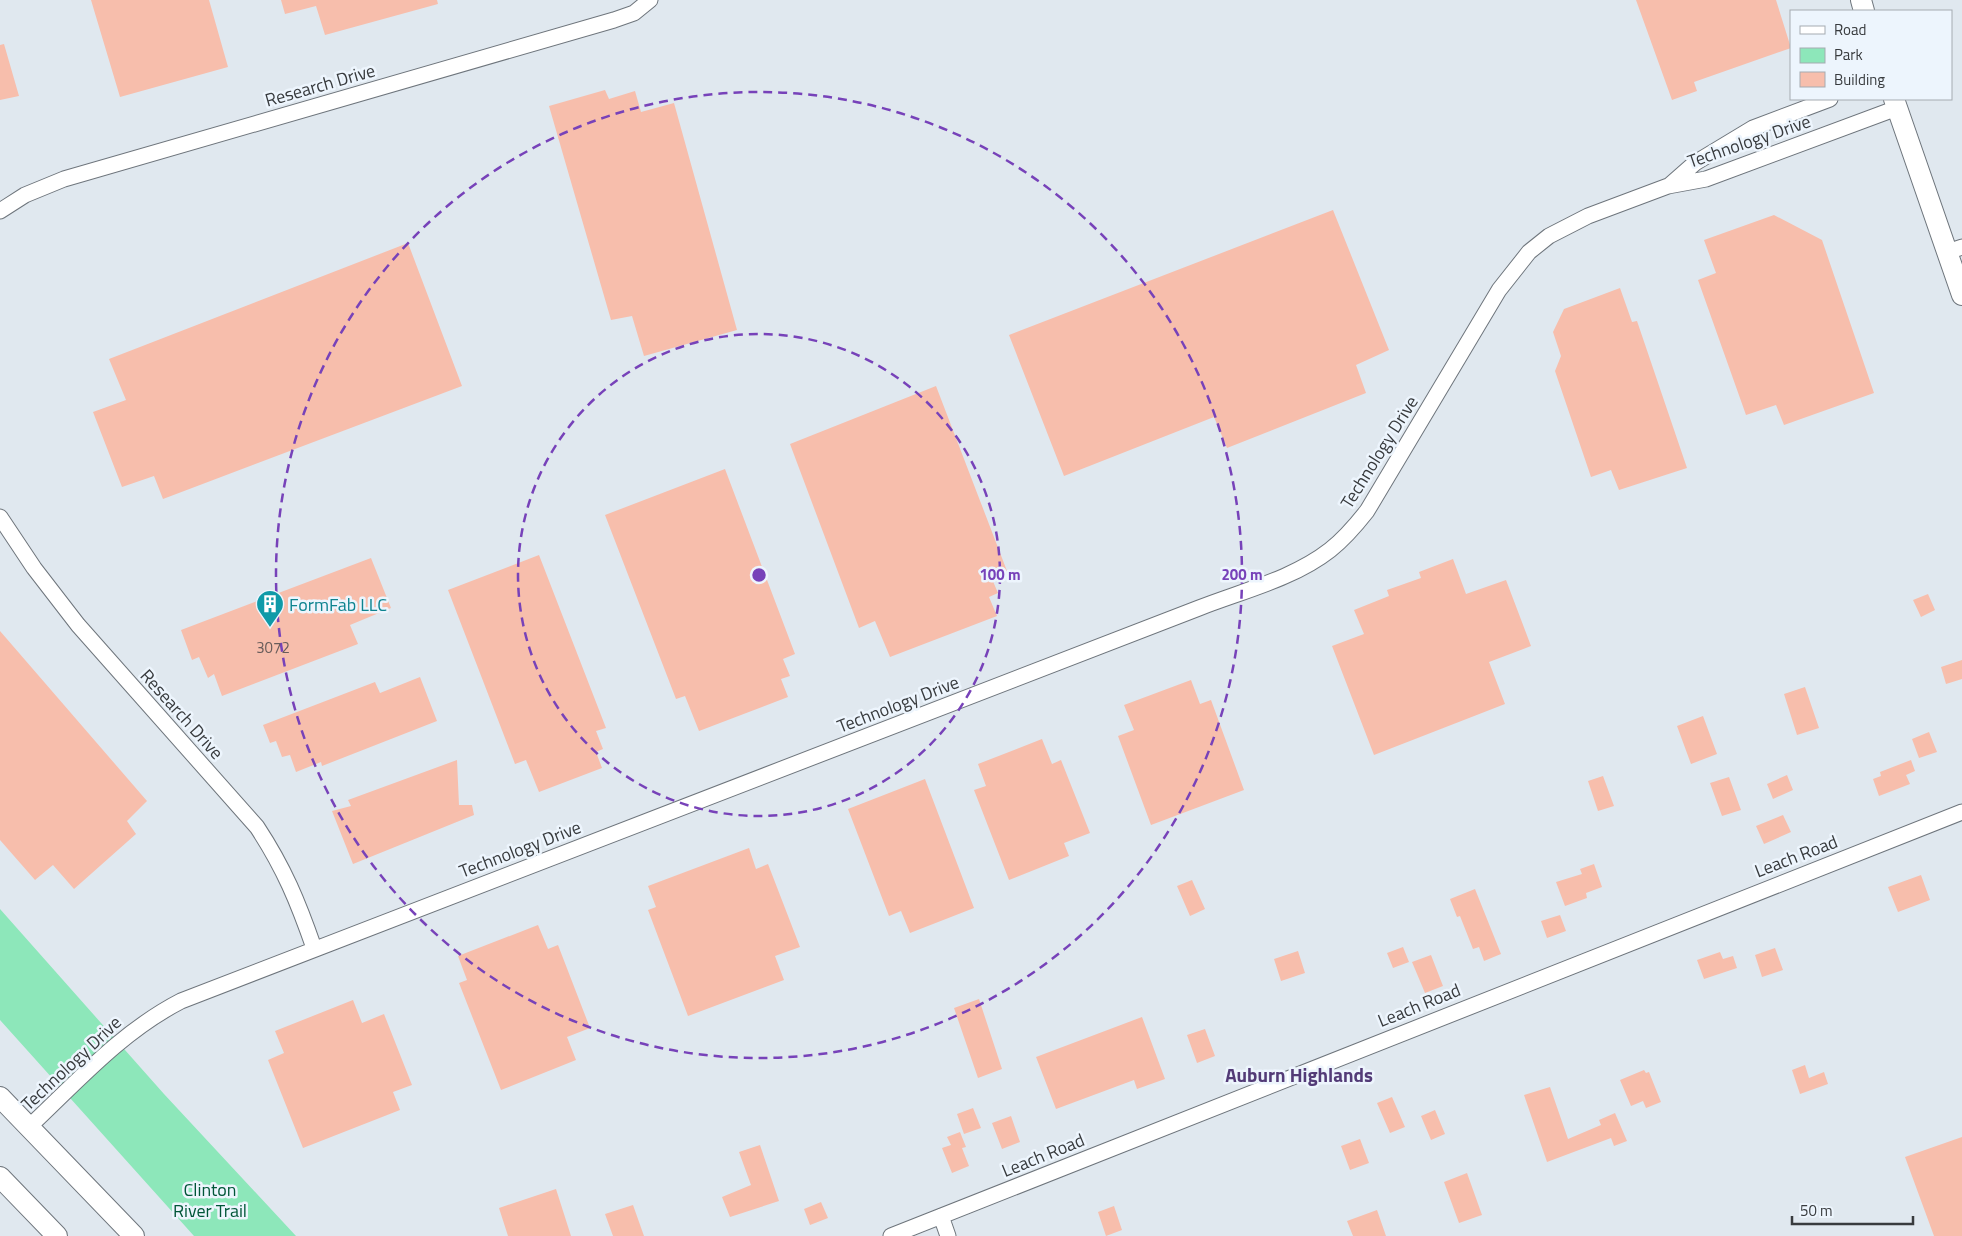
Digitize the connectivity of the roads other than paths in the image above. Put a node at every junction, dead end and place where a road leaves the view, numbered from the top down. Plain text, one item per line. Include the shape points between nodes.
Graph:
1 (650, 0) edge
2 (1827, 100) edge
3 (1895, 104) edge
4 (1668, 186) junction
5 (0, 210) edge
6 (1955, 250) edge
7 (1962, 295) edge
8 (0, 517) edge
9 (1962, 812) edge
10 (314, 948) junction
11 (0, 1097) edge
12 (29, 1127) junction
13 (0, 1177) edge
14 (941, 1216) junction
15 (57, 1236) edge
16 (134, 1236) edge
17 (891, 1236) edge
18 (948, 1236) edge

1 - 5 street, Research Drive via 634,13 614,20 64,179 25,195
2 - 4 street, Technology Drive via 1753,128 1695,163
3 - 4 street, Technology Drive via 1706,179
3 - 6 main road
4 - 10 street, Technology Drive via 1569,224 1529,252 1499,290 1367,510 1336,544 1310,563
6 - 7 main road
8 - 10 street, Research Drive via 78,625 257,827 292,886
9 - 14 street, Leach Road
10 - 12 street, Technology Drive via 157,1013 113,1045
11 - 12 main road
12 - 16 main road
13 - 15 main road
14 - 17 street, Leach Road
14 - 18 street

